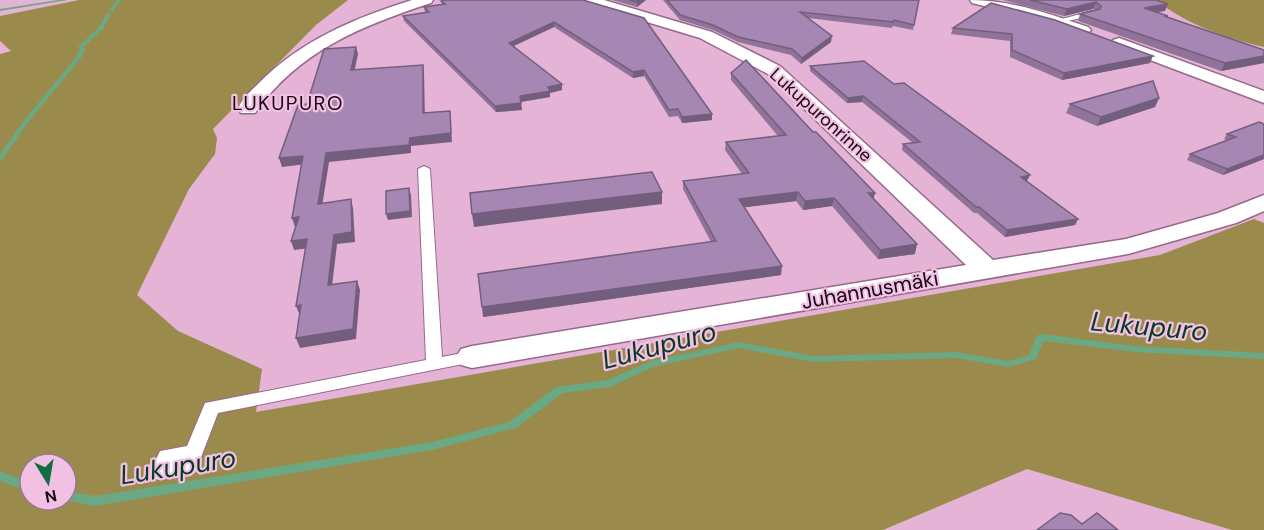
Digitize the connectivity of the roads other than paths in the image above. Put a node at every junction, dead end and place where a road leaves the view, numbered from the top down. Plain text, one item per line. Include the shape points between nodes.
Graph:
1 (426, 0) edge
2 (589, 0) edge
3 (977, 0) edge
4 (1092, 13) edge
5 (1058, 21) junction
6 (1264, 97) edge
7 (248, 109) dead end
8 (424, 169) dead end
9 (1264, 202) edge
10 (987, 270) junction
11 (471, 357) joint
12 (434, 365) junction
13 (194, 452) dead end

1 - 7 street via 361,23 313,48 289,64 250,102
2 - 10 street, Lukupuronrinne via 706,35 774,70
3 - 5 street
4 - 5 lane
5 - 6 street
8 - 12 lane
9 - 10 street, Juhannusmäki via 1227,218 1128,246
10 - 11 street, Juhannusmäki
11 - 12 lane
12 - 13 lane via 211,408

